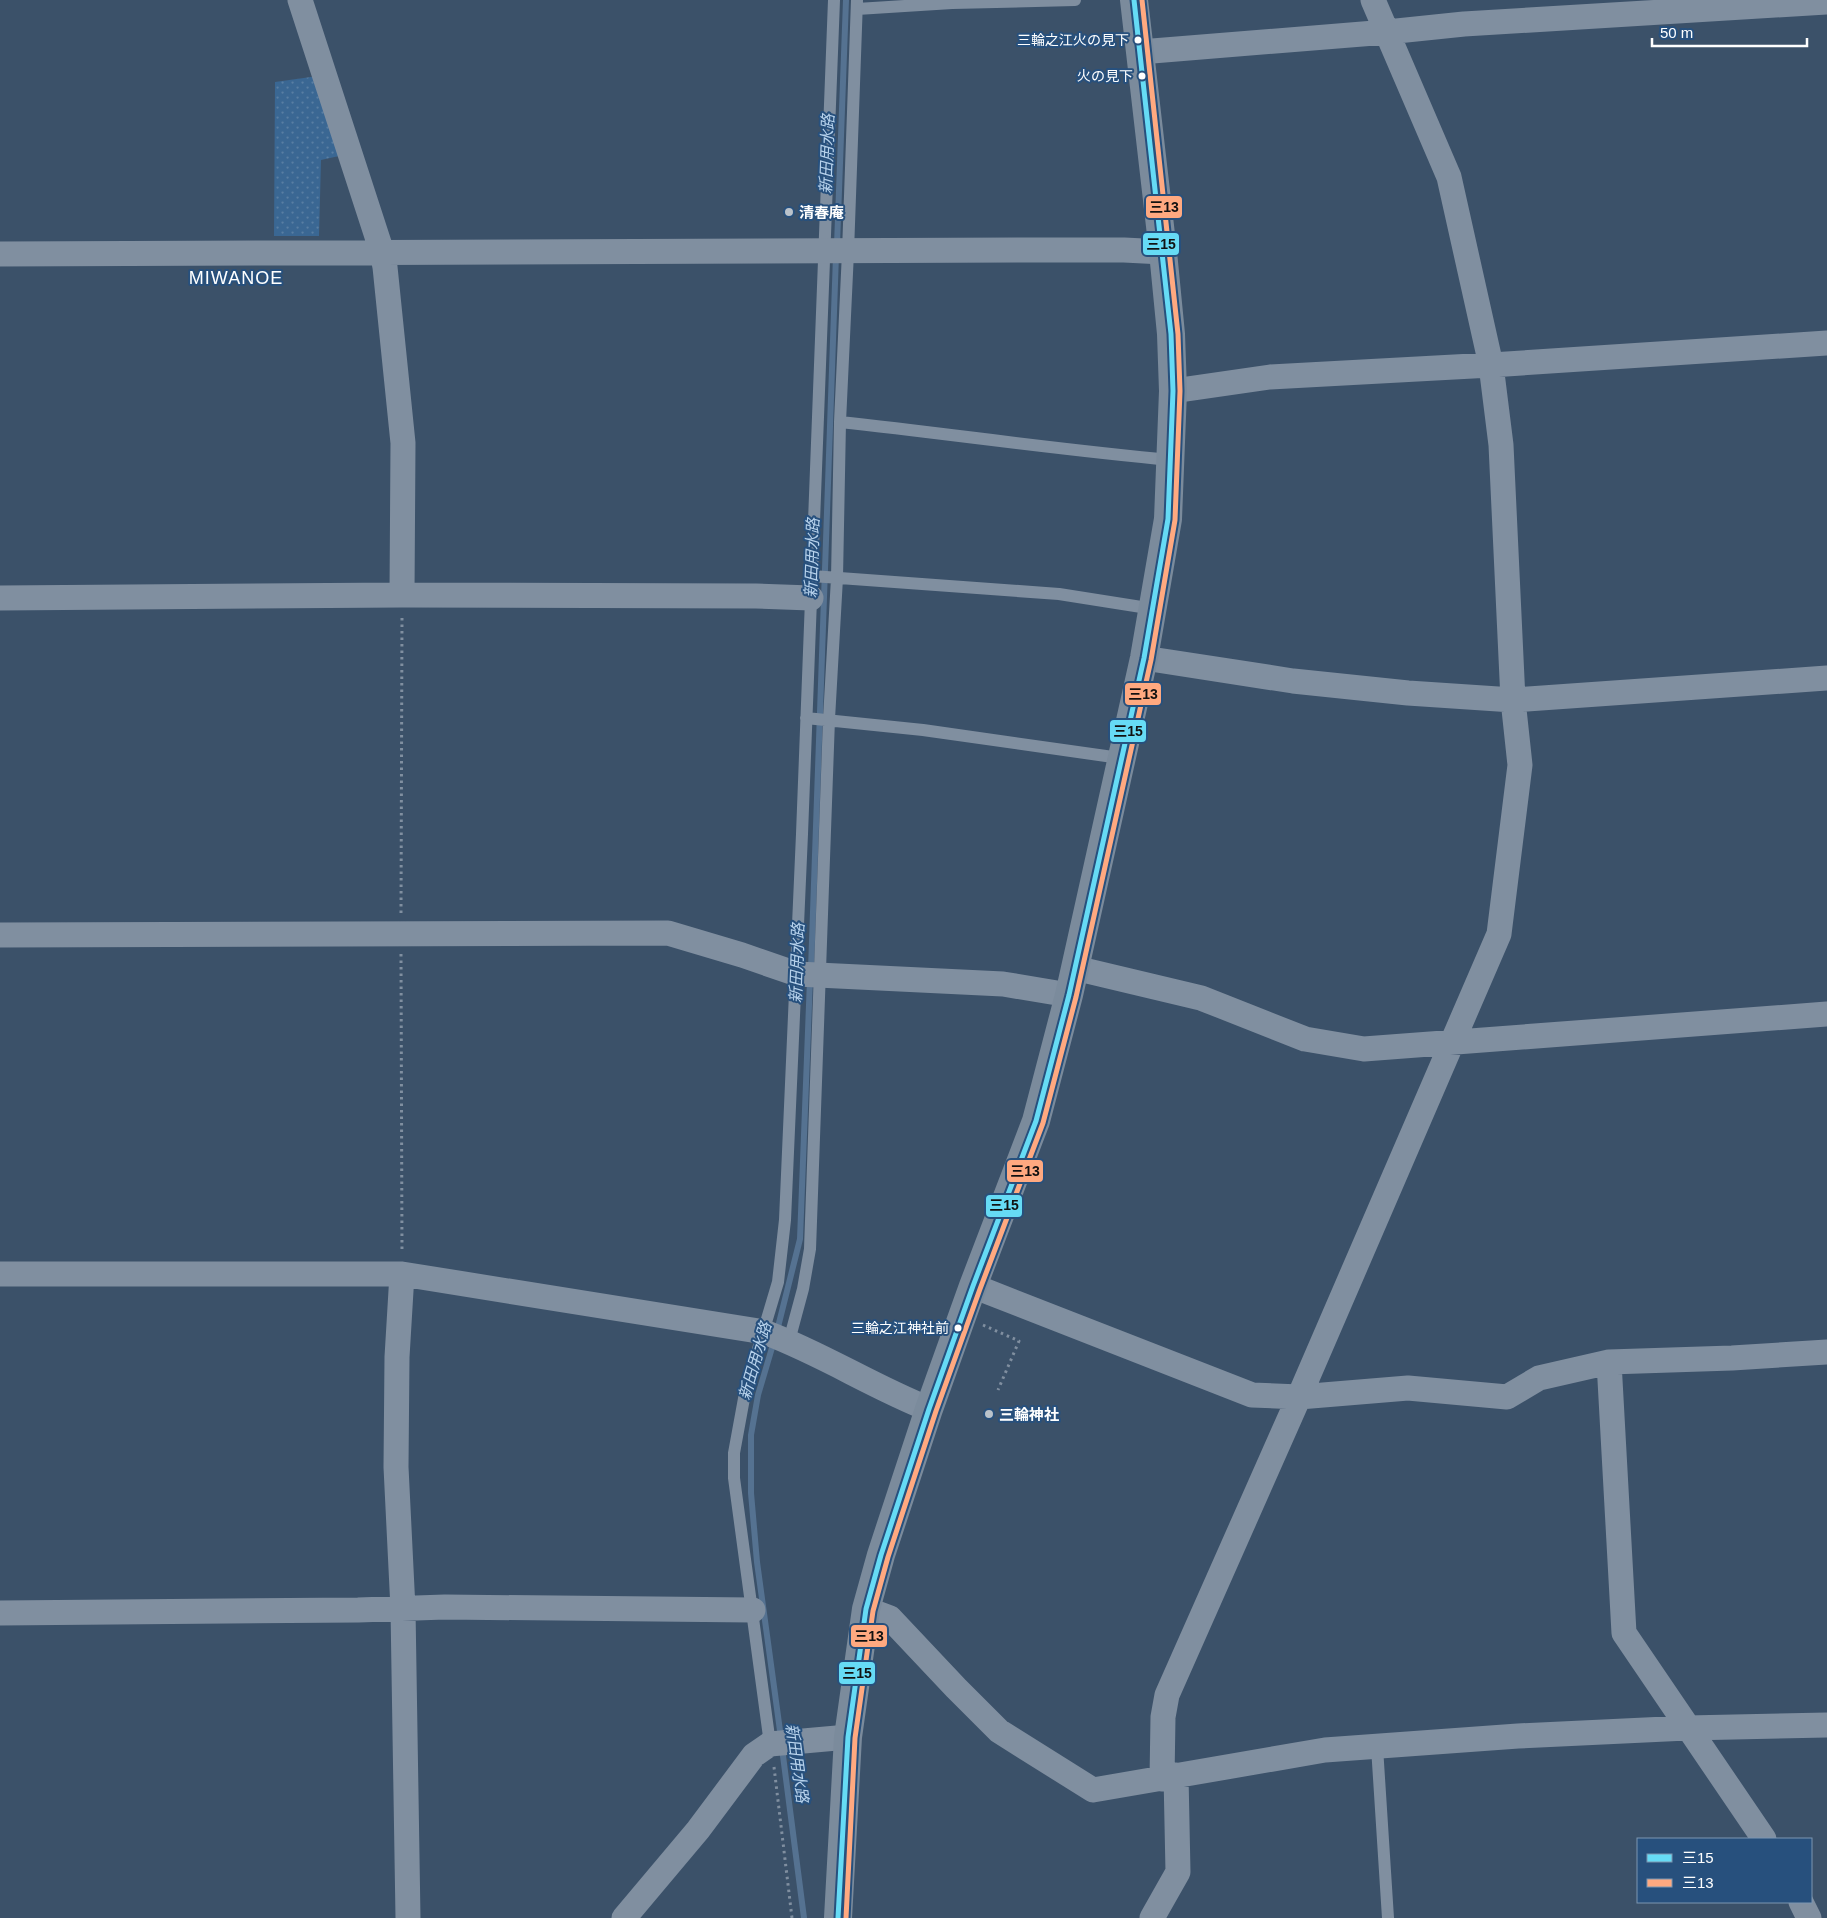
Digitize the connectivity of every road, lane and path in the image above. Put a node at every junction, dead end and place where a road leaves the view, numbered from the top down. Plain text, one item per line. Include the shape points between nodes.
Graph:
1 (300, 0) edge
2 (834, 0) edge
3 (1075, 0) edge
4 (1134, 0) edge
5 (1373, 0) edge
6 (1827, 2) edge
7 (857, 5) edge
8 (1387, 32) junction
9 (1140, 52) junction
10 (382, 252) junction
11 (837, 252) junction
12 (1163, 252) junction
13 (0, 254) edge
14 (1827, 343) edge
15 (1491, 365) junction
16 (1173, 391) junction
17 (840, 422) junction
18 (1172, 460) junction
19 (837, 578) junction
20 (811, 587) junction
21 (402, 595) junction
22 (0, 598) edge
23 (1154, 609) junction
24 (1144, 658) junction
25 (1827, 678) edge
26 (1513, 700) junction
27 (806, 718) junction
28 (829, 720) junction
29 (1120, 758) junction
30 (802, 834) junction
31 (826, 837) junction
32 (0, 935) edge
33 (1075, 968) junction
34 (796, 974) junction
35 (821, 976) junction
36 (1069, 994) junction
37 (1827, 1014) edge
38 (1452, 1042) junction
39 (0, 1274) edge
40 (402, 1274) junction
41 (973, 1286) junction
42 (963, 1316) junction
43 (764, 1332) junction
44 (789, 1341) junction
45 (1827, 1352) edge
46 (1609, 1362) junction
47 (998, 1390) dead end
48 (1299, 1397) junction
49 (929, 1409) junction
50 (403, 1609) junction
51 (866, 1609) junction
52 (753, 1610) junction
53 (0, 1613) edge
54 (1827, 1725) edge
55 (1687, 1728) junction
56 (848, 1737) junction
57 (780, 1742) junction
58 (1377, 1746) junction
59 (1169, 1777) junction
60 (1763, 1838) edge
61 (1801, 1903) edge
62 (408, 1918) edge
63 (624, 1918) edge
64 (792, 1918) edge
65 (838, 1918) edge
66 (1152, 1918) edge
67 (1388, 1918) edge
68 (1809, 1918) edge

1 - 10 street
2 - 11 lane
3 - 7 lane
4 - 9 street
5 - 8 street
6 - 8 street via 1464,24
7 - 11 lane
8 - 9 street
8 - 15 street via 1449,177
9 - 12 street
10 - 11 street
10 - 13 street
10 - 21 street via 403,443
11 - 12 street
11 - 17 lane
11 - 20 lane
12 - 16 street
14 - 15 street
15 - 16 street via 1270,377
15 - 26 street via 1500,445
16 - 18 street
17 - 18 lane
17 - 19 lane
18 - 23 street via 1168,519
19 - 20 lane
19 - 23 lane via 1059,594
19 - 28 lane
20 - 21 street via 756,596
20 - 27 lane
21 - 22 street
23 - 24 street
24 - 26 street via 1293,681
24 - 29 street
25 - 26 street
26 - 38 street via 1520,765 1499,934
27 - 28 lane
27 - 30 lane
28 - 29 lane via 988,738
28 - 31 lane
29 - 33 street
30 - 31 lane
30 - 34 lane
31 - 35 lane
32 - 34 street via 668,933
33 - 36 street
33 - 38 street via 1201,998 1305,1039 1364,1049
34 - 35 street
34 - 43 lane via 785,1228 778,1282
35 - 36 street via 1003,984
35 - 44 lane via 810,1249
36 - 41 street via 1036,1121
37 - 38 street
38 - 48 street
39 - 40 street
40 - 43 street
40 - 50 street via 396,1467
41 - 42 street
41 - 48 street via 1252,1395
42 - 47 path via 1019,1341
42 - 49 street
43 - 44 street
43 - 52 lane via 745,1393 734,1453 734,1478
44 - 49 street
45 - 46 street
46 - 48 street via 1539,1378 1507,1396 1408,1388
46 - 55 street via 1624,1633
48 - 59 street via 1167,1695 1164,1717
49 - 51 street
50 - 52 street
50 - 53 street
50 - 62 street
51 - 56 street
51 - 59 street via 890,1618 999,1731 1093,1790
52 - 57 lane
54 - 55 street
55 - 58 street
55 - 60 street
56 - 57 street
56 - 65 street
57 - 63 street via 754,1755 698,1830
57 - 64 path
58 - 59 street via 1325,1750
58 - 67 lane
59 - 66 street via 1178,1872
61 - 68 street

